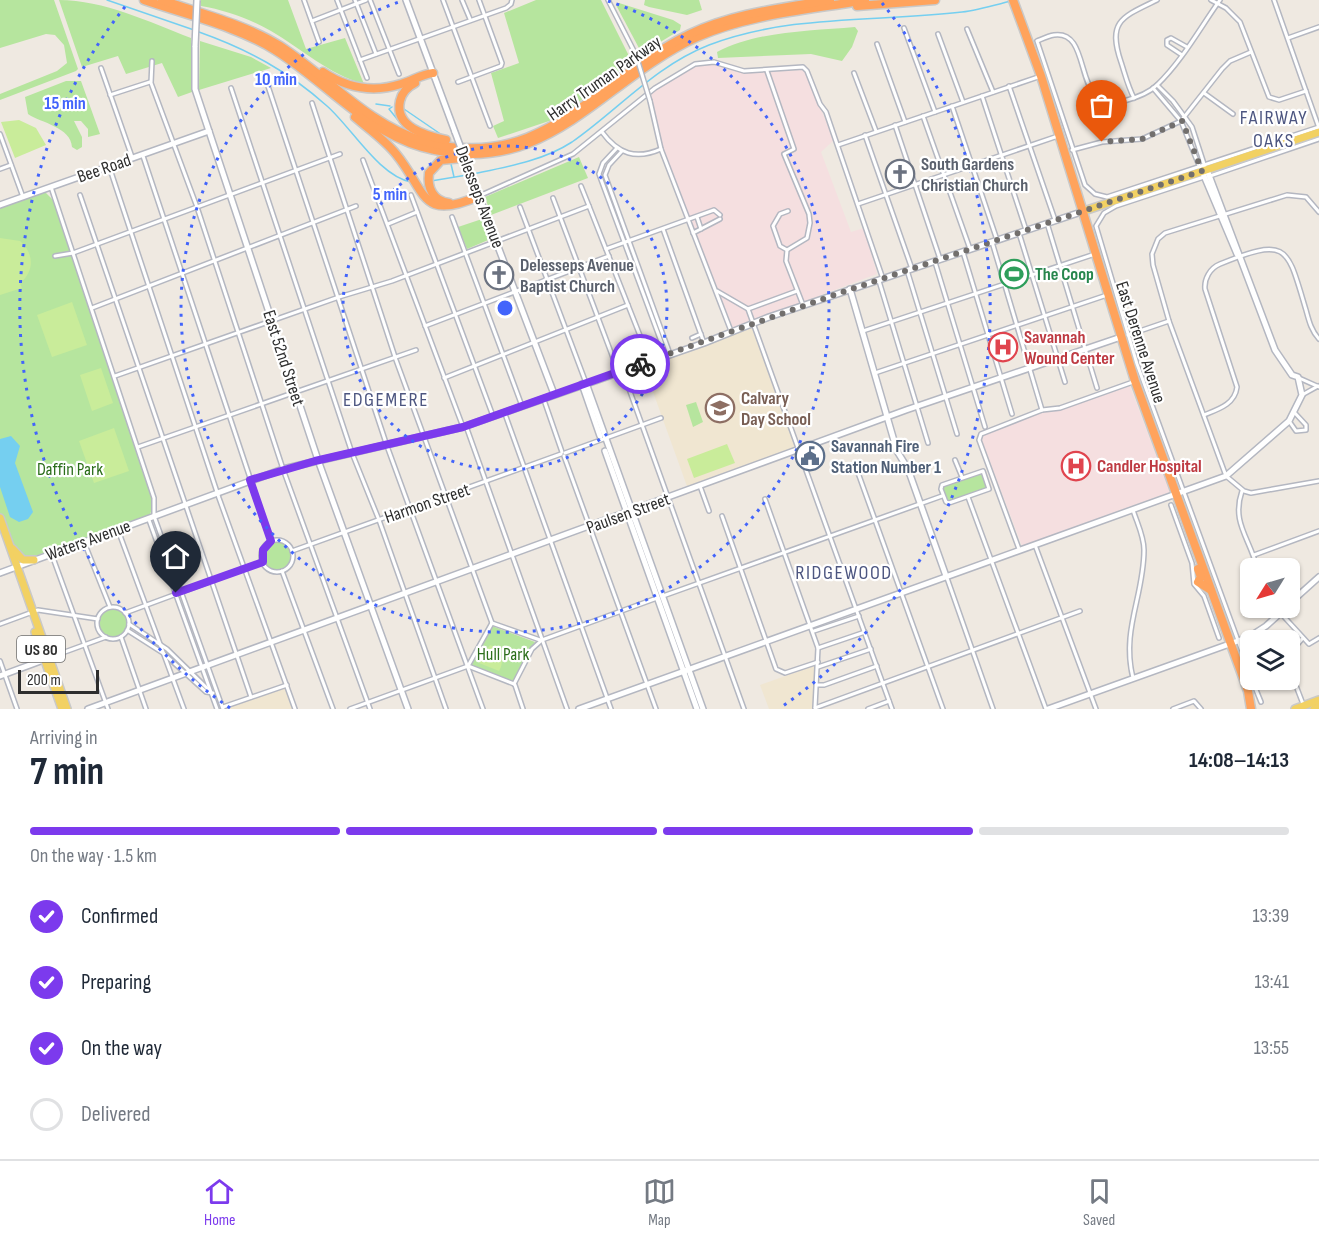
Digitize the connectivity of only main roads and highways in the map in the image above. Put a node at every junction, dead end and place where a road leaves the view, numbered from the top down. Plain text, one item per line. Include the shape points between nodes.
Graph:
1 (144, 0) edge
2 (162, 0) edge
3 (810, 0) edge
4 (830, 0) edge
5 (865, 0) edge
6 (935, 0) edge
7 (1013, 0) edge
8 (791, 13) junction
9 (725, 21) junction
10 (232, 25) junction
11 (305, 72) junction
12 (1319, 129) edge
13 (559, 131) junction
14 (494, 146) junction
15 (1084, 211) junction
16 (0, 518) edge
17 (2, 532) edge
18 (34, 560) road end
19 (47, 659) junction
20 (1248, 691) junction
21 (1319, 700) edge
22 (1259, 705) edge
23 (1319, 707) edge
24 (62, 709) edge
25 (67, 709) edge
26 (1251, 709) edge
27 (1295, 709) edge
28 (1314, 709) edge

1 - 11 highway, Harry Truman Parkway via 259,41
2 - 10 highway, Harry Truman Parkway
3 - 9 highway
4 - 9 highway, Harry Truman Parkway
5 - 8 highway, Harry Truman Parkway
6 - 8 highway
7 - 15 highway, East Derenne Avenue
8 - 13 highway, Harry Truman Parkway via 734,24 683,44
9 - 14 highway, Harry Truman Parkway via 662,49 551,128 523,140
10 - 14 highway, Harry Truman Parkway via 279,46 396,130 444,145
10 - 14 highway via 279,41 333,79 356,87 387,88 433,73 404,91 399,105 404,120 420,133 442,140
11 - 13 highway, Harry Truman Parkway via 376,125 403,140 433,149 494,152
11 - 13 highway via 395,153 416,194 432,204 449,207 479,196 447,203 438,199 431,191 429,173 441,160 497,156 535,144
12 - 15 main road, Waters Avenue
15 - 20 highway, East Derenne Avenue via 1135,381 1180,493 1198,557 1234,642
16 - 17 main road, US 80
17 - 18 main road via 20,559
17 - 19 main road, US 80
19 - 24 main road, US 80
19 - 25 main road, US 80
20 - 22 highway, East Derenne Avenue
20 - 26 highway, East Derenne Avenue
21 - 27 main road
23 - 28 main road

